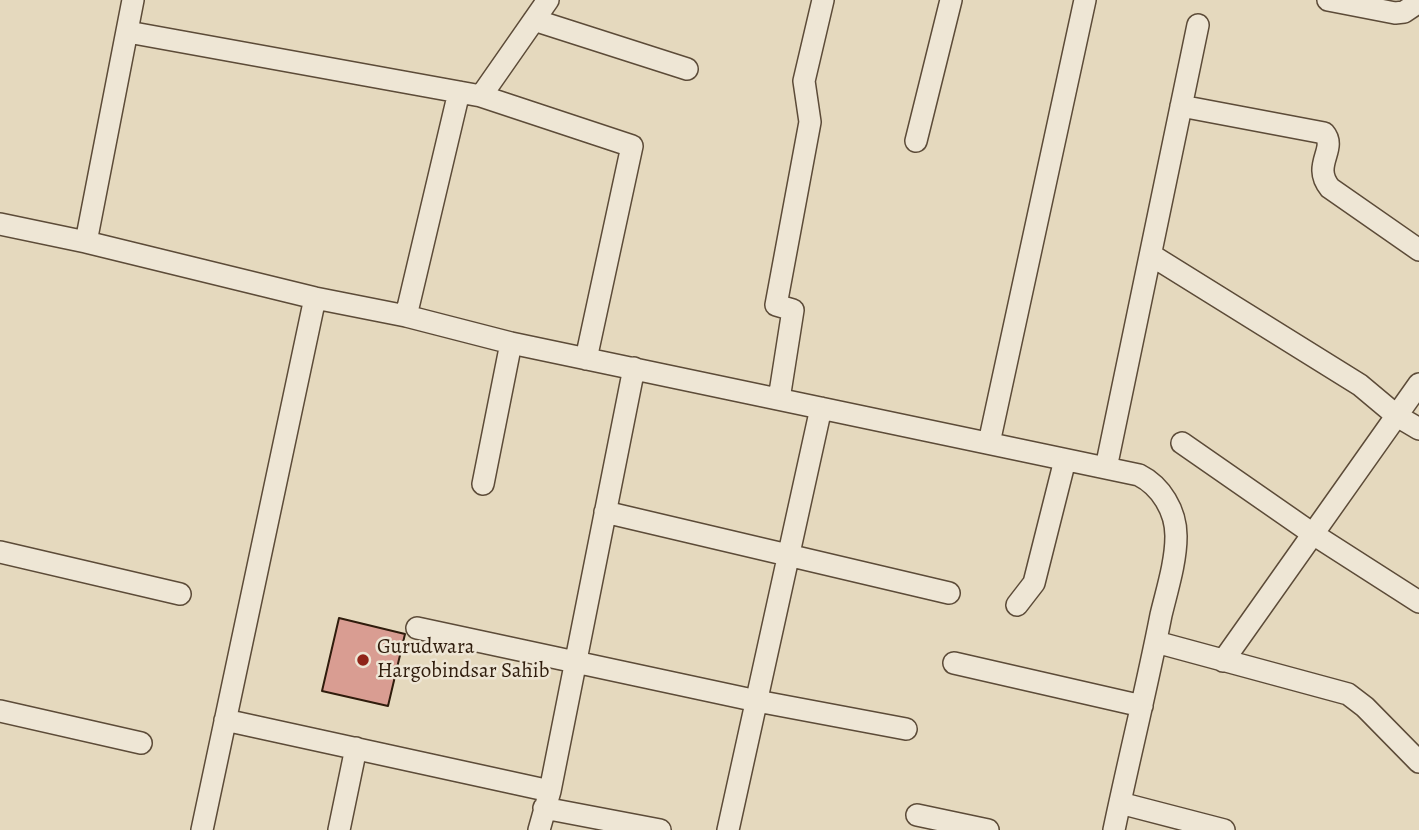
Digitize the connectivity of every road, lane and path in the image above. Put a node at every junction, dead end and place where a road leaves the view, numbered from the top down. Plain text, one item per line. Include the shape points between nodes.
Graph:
1 (133, 0) edge
2 (548, 0) edge
3 (823, 0) edge
4 (951, 0) edge
5 (1085, 0) edge
6 (1328, 0) edge
7 (1419, 2) edge
8 (534, 20) junction
9 (1198, 25) dead end
10 (128, 32) junction
11 (687, 69) dead end
12 (470, 94) junction
13 (1181, 106) junction
14 (916, 141) dead end
15 (0, 224) edge
16 (86, 242) junction
17 (1419, 250) edge
18 (1151, 255) junction
19 (315, 298) junction
20 (406, 316) junction
21 (511, 343) junction
22 (586, 359) junction
23 (634, 368) junction
24 (1419, 384) edge
25 (779, 399) junction
26 (821, 408) junction
27 (1397, 416) junction
28 (1419, 429) edge
29 (989, 443) junction
30 (1182, 443) dead end
31 (1065, 460) junction
32 (1107, 468) junction
33 (483, 484) dead end
34 (605, 512) junction
35 (1313, 534) junction
36 (0, 552) edge
37 (789, 554) junction
38 (949, 593) dead end
39 (180, 594) dead end
40 (1419, 602) edge
41 (1017, 604) dead end
42 (417, 628) dead end
43 (1156, 642) junction
44 (1223, 661) junction
45 (575, 662) junction
46 (954, 663) dead end
47 (757, 701) junction
48 (1142, 706) junction
49 (0, 711) edge
50 (225, 720) junction
51 (906, 729) dead end
52 (141, 743) dead end
53 (356, 748) junction
54 (1419, 762) edge
55 (547, 799) junction
56 (1119, 803) junction
57 (918, 815) dead end
58 (202, 830) edge
59 (339, 830) edge
60 (539, 830) edge
61 (660, 830) edge
62 (729, 830) edge
63 (988, 830) edge
64 (1114, 830) edge
65 (1224, 830) edge

1 - 10 street
2 - 8 street
3 - 25 street via 804,81 810,122 776,305 793,310
4 - 14 street
5 - 29 street
6 - 7 street via 1395,13
8 - 11 street
8 - 12 street
9 - 13 street
10 - 12 street
10 - 16 street
12 - 20 street
12 - 22 street via 632,146
13 - 17 street via 1324,132 1329,143 1322,174 1329,188
13 - 18 street
15 - 16 street
16 - 19 street
18 - 27 street via 1360,385
18 - 32 street
19 - 20 street
19 - 50 street
20 - 21 street
21 - 22 street
21 - 33 street
22 - 23 street
23 - 25 street
23 - 34 street
24 - 27 street
25 - 26 street
26 - 29 street
26 - 37 street
27 - 28 street
27 - 35 street
29 - 31 street
30 - 35 street
31 - 32 street
31 - 41 street via 1034,583
32 - 43 street via 1150,480 1172,512 1176,536
34 - 37 street
34 - 45 street
35 - 40 street
35 - 44 street
36 - 39 street
37 - 38 street
37 - 47 street
42 - 45 street
43 - 44 street
43 - 48 street
44 - 54 street via 1348,694
45 - 47 street
45 - 55 street
46 - 48 street
47 - 51 street
47 - 62 street
48 - 56 street
49 - 52 street
50 - 53 street
50 - 58 street
53 - 55 street
53 - 59 street
55 - 60 street
55 - 61 street
56 - 64 street
56 - 65 street
57 - 63 street

